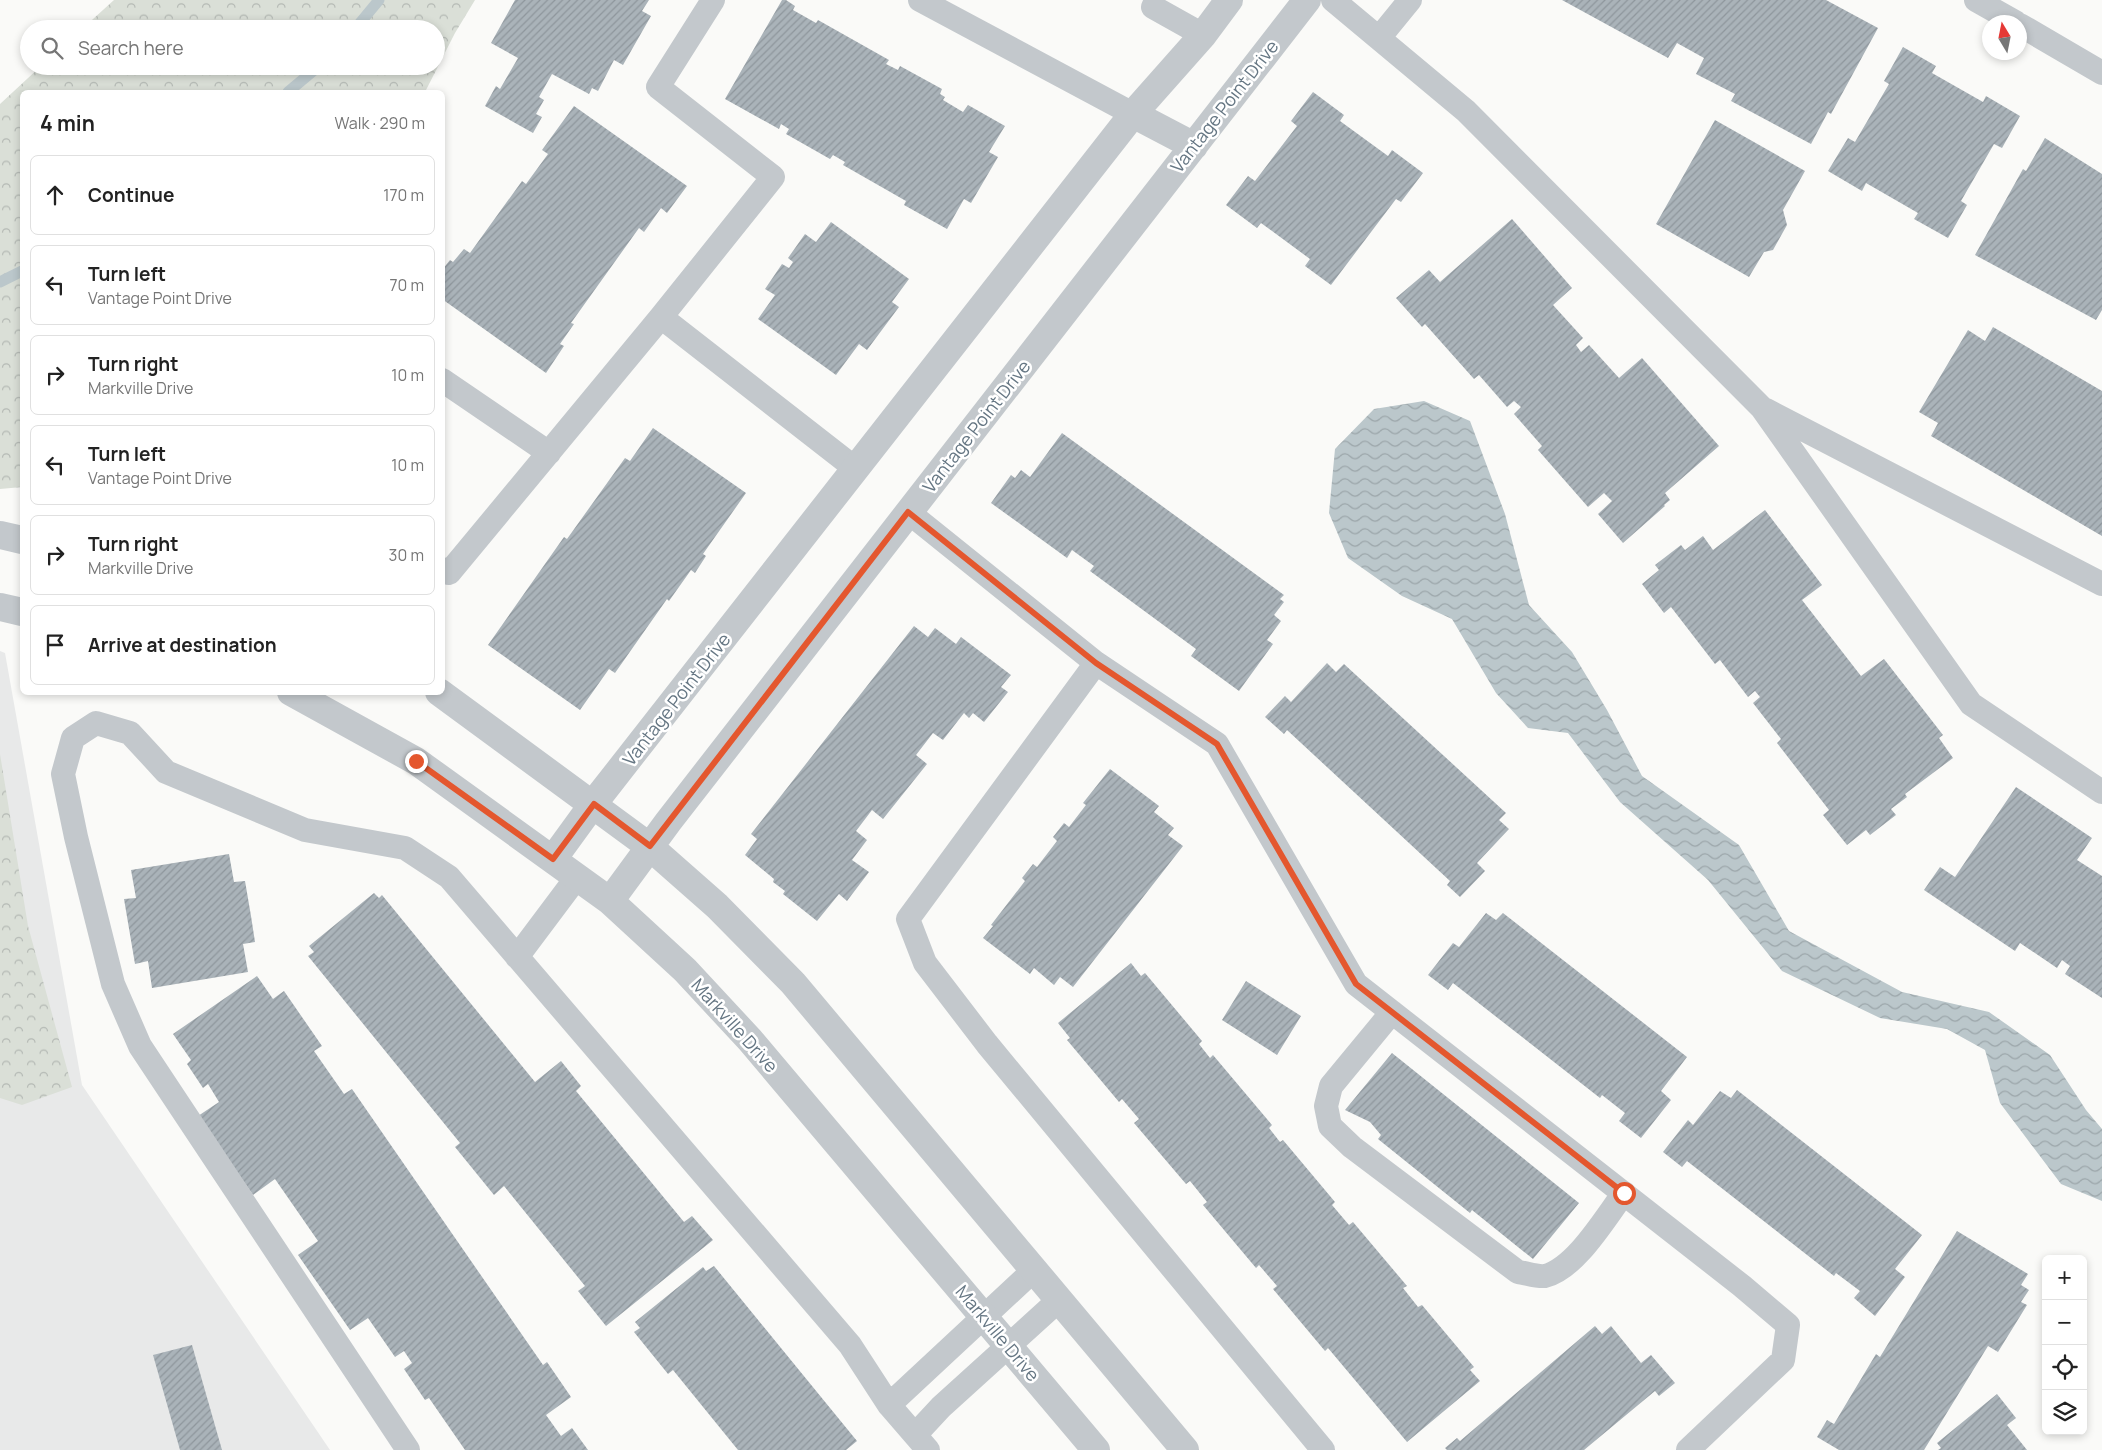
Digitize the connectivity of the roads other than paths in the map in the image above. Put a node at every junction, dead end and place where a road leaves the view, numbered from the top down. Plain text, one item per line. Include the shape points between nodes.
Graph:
1 (712, 0) edge
2 (920, 0) edge
3 (1229, 0) edge
4 (1306, 0) edge
5 (1333, 0) edge
6 (1410, 0) edge
7 (1976, 0) edge
8 (1153, 7) dead end
9 (2003, 15) edge
10 (2027, 29) edge
11 (1203, 35) junction
12 (1379, 38) junction
13 (2102, 73) edge
14 (1133, 114) junction
15 (1194, 146) junction
16 (661, 317) junction
17 (445, 382) edge
18 (1762, 408) junction
19 (549, 453) junction
20 (856, 469) junction
21 (908, 512) junction
22 (0, 535) edge
23 (20, 540) edge
24 (445, 570) edge
25 (2102, 584) edge
26 (0, 607) edge
27 (20, 612) edge
28 (1096, 663) junction
29 (296, 695) edge
30 (443, 695) edge
31 (2102, 792) edge
32 (594, 804) junction
33 (650, 846) junction
34 (553, 859) junction
35 (577, 876) junction
36 (610, 901) junction
37 (517, 957) junction
38 (1392, 1012) junction
39 (1624, 1193) junction
40 (1034, 1270) junction
41 (1059, 1300) junction
42 (984, 1316) junction
43 (1009, 1347) junction
44 (889, 1405) junction
45 (921, 1442) edge
46 (408, 1450) edge
47 (1096, 1450) edge
48 (1185, 1450) edge
49 (1323, 1450) edge
50 (1688, 1450) edge

1 - 16 lane via 658,87 773,177
2 - 14 lane
3 - 11 street, Vantage Point Drive
4 - 15 street, Vantage Point Drive
5 - 12 lane
6 - 12 lane
7 - 9 lane
8 - 11 lane
10 - 13 lane
11 - 14 street, Vantage Point Drive
12 - 18 lane via 1466,112
14 - 15 street
14 - 20 street, Vantage Point Drive
15 - 21 street, Vantage Point Drive
16 - 19 lane
16 - 20 lane
17 - 19 lane
18 - 25 lane
18 - 31 lane via 1971,704
19 - 24 lane via 449,572
20 - 32 street, Vantage Point Drive
21 - 28 lane
21 - 33 street, Vantage Point Drive
22 - 23 street
26 - 27 street
28 - 38 lane via 1217,744 1356,984
28 - 49 lane via 908,919 925,963 987,1044
29 - 34 street, Markville Drive via 416,761
30 - 32 street
32 - 33 street
32 - 34 street, Vantage Point Drive
33 - 36 street, Vantage Point Drive
33 - 40 street via 717,906 793,983
34 - 35 street, Markville Drive
35 - 36 street, Markville Drive
35 - 37 lane
36 - 42 street, Markville Drive via 685,970 750,1040
37 - 44 lane via 850,1345
37 - 46 lane via 449,877 405,848 305,830 166,772 130,733 96,723 73,738 63,774 76,837 113,984 140,1046
38 - 39 lane
38 - 39 lane via 1331,1086 1326,1106 1330,1126 1352,1147 1518,1272 1543,1276 1559,1269 1580,1251
39 - 50 lane via 1788,1325 1783,1360
40 - 41 street
40 - 42 lane
41 - 43 lane
41 - 48 street
42 - 43 street, Markville Drive
42 - 44 lane
43 - 45 lane via 941,1407
43 - 47 street, Markville Drive
44 - 45 lane

